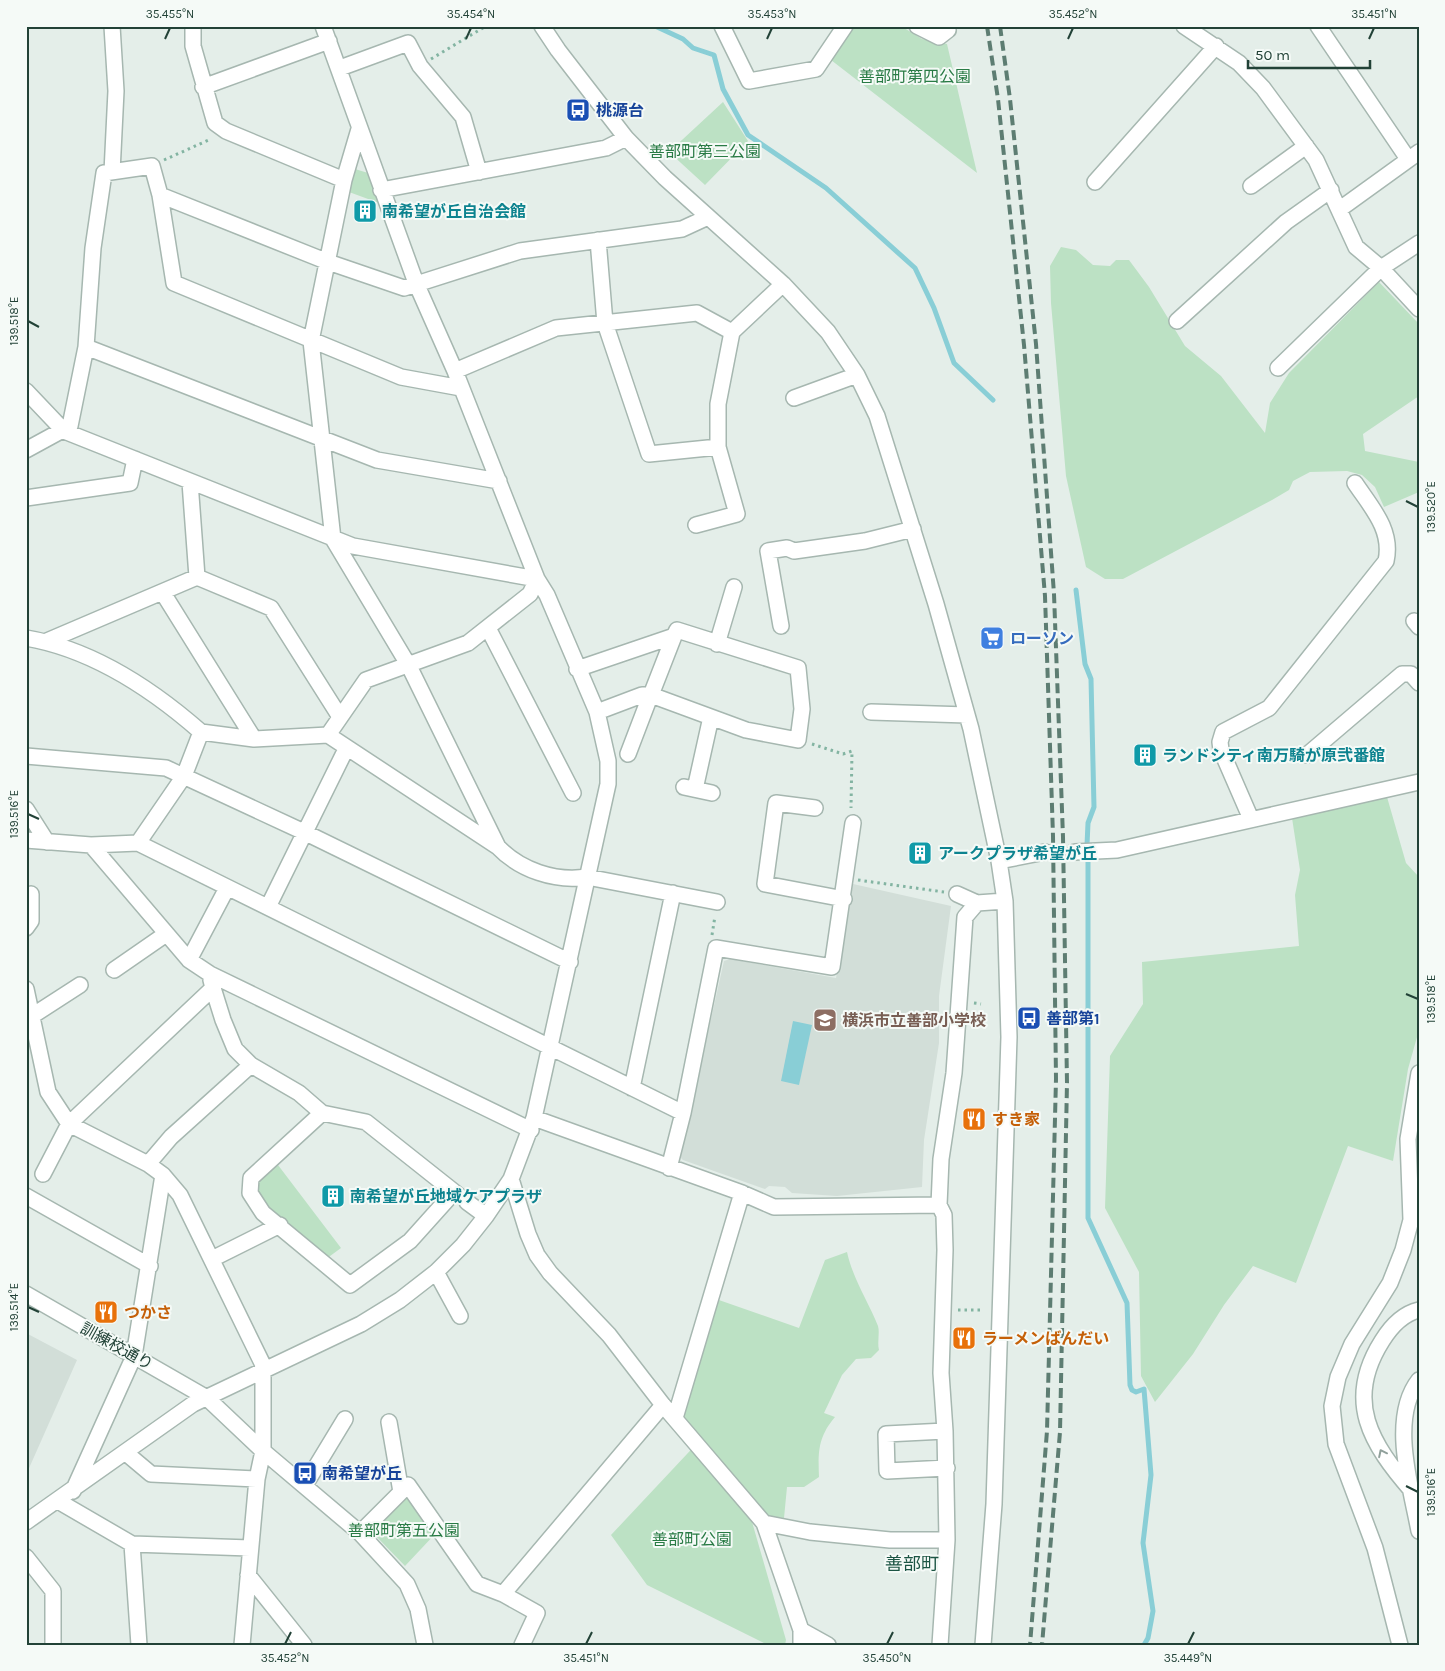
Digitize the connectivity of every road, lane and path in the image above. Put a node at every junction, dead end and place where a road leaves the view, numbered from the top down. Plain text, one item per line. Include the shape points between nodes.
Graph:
1 (112, 26) edge
2 (193, 26) edge
3 (323, 26) edge
4 (486, 26) edge
5 (542, 26) edge
6 (722, 26) edge
7 (845, 26) edge
8 (917, 26) edge
9 (947, 26) edge
10 (1184, 26) edge
11 (1318, 26) edge
12 (329, 41) junction
13 (1216, 46) junction
14 (420, 66) junction
15 (340, 68) junction
16 (203, 87) junction
17 (359, 129) junction
18 (226, 131) junction
19 (626, 138) junction
20 (1306, 146) junction
21 (1413, 156) edge
22 (152, 166) junction
23 (112, 172) junction
24 (479, 172) junction
25 (344, 180) junction
26 (1095, 182) dead end
27 (1251, 186) dead end
28 (381, 190) junction
29 (1331, 190) junction
30 (160, 195) junction
31 (1340, 209) junction
32 (708, 218) junction
33 (598, 240) junction
34 (1419, 243) edge
35 (328, 262) junction
36 (1380, 268) junction
37 (416, 283) junction
38 (783, 284) junction
39 (1419, 309) edge
40 (1177, 321) dead end
41 (605, 324) junction
42 (732, 332) junction
43 (311, 341) junction
44 (86, 346) junction
45 (1278, 368) dead end
46 (455, 371) junction
47 (857, 375) junction
48 (461, 388) junction
49 (26, 391) edge
50 (794, 398) dead end
51 (64, 430) junction
52 (320, 437) junction
53 (718, 447) junction
54 (26, 450) edge
55 (135, 459) junction
56 (499, 481) junction
57 (190, 482) junction
58 (1355, 483) dead end
59 (26, 498) edge
60 (696, 525) dead end
61 (913, 529) junction
62 (333, 538) junction
63 (197, 577) junction
64 (537, 579) junction
65 (734, 587) dead end
66 (163, 593) junction
67 (781, 626) dead end
68 (488, 628) junction
69 (674, 636) junction
70 (26, 638) edge
71 (47, 642) junction
72 (716, 644) junction
73 (409, 666) junction
74 (577, 669) junction
75 (1419, 683) edge
76 (651, 695) junction
77 (598, 712) junction
78 (871, 712) dead end
79 (967, 715) junction
80 (340, 717) junction
81 (712, 718) junction
82 (201, 732) junction
83 (328, 735) junction
84 (254, 739) junction
85 (797, 740) junction
86 (346, 749) junction
87 (628, 754) dead end
88 (1307, 755) dead end
89 (26, 756) edge
90 (184, 776) junction
91 (1416, 781) edge
92 (572, 793) dead end
93 (712, 793) dead end
94 (815, 808) dead end
95 (26, 809) edge
96 (1251, 819) junction
97 (853, 823) joint
98 (306, 832) junction
99 (26, 840) edge
100 (47, 842) junction
101 (138, 843) junction
102 (91, 844) junction
103 (498, 847) junction
104 (1045, 852) tunnel mouth
105 (1075, 852) tunnel mouth
106 (999, 861) junction
107 (587, 877) junction
108 (851, 879) dead end
109 (227, 888) junction
110 (673, 893) junction
111 (31, 894) dead end
112 (957, 894) joint
113 (844, 899) junction
114 (1005, 901) junction
115 (717, 902) joint
116 (977, 903) junction
117 (268, 907) junction
118 (26, 928) edge
119 (166, 934) junction
120 (716, 948) junction
121 (189, 960) junction
122 (570, 962) junction
123 (114, 970) dead end
124 (211, 981) junction
125 (80, 985) dead end
126 (26, 989) edge
127 (32, 1016) junction
128 (550, 1048) junction
129 (251, 1065) junction
130 (1419, 1073) edge
131 (632, 1088) junction
132 (322, 1113) junction
133 (683, 1113) junction
134 (69, 1124) junction
135 (532, 1124) junction
136 (148, 1164) junction
137 (669, 1168) junction
138 (43, 1174) dead end
139 (163, 1175) junction
140 (512, 1179) junction
141 (742, 1193) junction
142 (460, 1196) junction
143 (27, 1200) edge
144 (939, 1205) junction
145 (486, 1216) junction
146 (280, 1225) junction
147 (212, 1259) junction
148 (150, 1266) junction
149 (436, 1272) junction
150 (26, 1294) edge
151 (955, 1310) dead end
152 (983, 1310) dead end
153 (1419, 1310) edge
154 (460, 1316) dead end
155 (134, 1356) junction
156 (264, 1369) junction
157 (1419, 1380) edge
158 (206, 1398) junction
159 (663, 1405) junction
160 (675, 1418) junction
161 (345, 1419) dead end
162 (389, 1422) dead end
163 (946, 1431) junction
164 (263, 1451) junction
165 (126, 1452) junction
166 (946, 1468) junction
167 (257, 1479) junction
168 (305, 1485) junction
169 (73, 1491) junction
170 (401, 1492) junction
171 (1412, 1492) junction
172 (58, 1501) junction
173 (26, 1522) edge
174 (764, 1523) junction
175 (1419, 1532) edge
176 (360, 1533) junction
177 (948, 1540) junction
178 (132, 1544) junction
179 (250, 1548) junction
180 (26, 1557) edge
181 (248, 1575) junction
182 (502, 1594) junction
183 (801, 1638) edge
184 (53, 1645) edge
185 (139, 1645) edge
186 (242, 1645) edge
187 (304, 1645) edge
188 (425, 1645) edge
189 (522, 1645) edge
190 (828, 1645) edge
191 (940, 1645) edge
192 (983, 1645) edge
193 (1400, 1645) edge

1 - 23 street via 116,91
2 - 16 street via 193,46
3 - 12 street
4 - 14 path
5 - 19 street
6 - 7 street via 749,81 816,69
8 - 9 street via 939,37 948,30
10 - 13 street
11 - 21 street
12 - 15 street
12 - 16 street
13 - 20 street via 1262,88
13 - 26 street
14 - 15 street via 408,43
14 - 24 street via 463,117
15 - 17 street
16 - 18 street via 215,123
17 - 25 street
17 - 28 street
18 - 22 path
18 - 25 street
19 - 24 street via 606,148
19 - 32 street
20 - 27 street
20 - 29 street
21 - 31 street
22 - 23 street
22 - 30 street
23 - 44 street via 104,173 93,248
24 - 28 street
25 - 35 street
28 - 37 street
29 - 31 street
29 - 40 street via 1286,222
30 - 35 street
30 - 43 street via 174,283
31 - 36 street via 1356,247
32 - 33 street via 682,229
32 - 38 street
33 - 37 street via 520,251
33 - 41 street
34 - 36 street
35 - 37 street via 404,288
35 - 43 street
36 - 39 street
36 - 45 street
37 - 46 street
38 - 42 street
38 - 47 street via 828,332
41 - 42 street via 697,313
41 - 46 street via 556,328
41 - 53 street via 649,454
42 - 53 street via 718,404
43 - 48 street via 400,377
43 - 52 street
44 - 51 street via 70,426
44 - 52 street
46 - 48 street
47 - 50 street
47 - 61 street via 877,416
48 - 56 street
49 - 51 street
51 - 54 street
51 - 55 street
52 - 56 street via 377,460
52 - 62 street
53 - 60 street via 737,514
55 - 57 street
55 - 59 street via 130,483
56 - 64 street
57 - 62 street
57 - 63 street
58 - 96 street via 1383,524 1388,552 1386,561 1269,708 1223,732 1220,750
61 - 67 street via 865,541 794,551 788,548 768,550
61 - 79 street
62 - 64 street via 353,546
62 - 73 street
63 - 66 street
63 - 80 street via 271,608
64 - 68 street via 530,594
64 - 74 street via 547,594
65 - 72 street
66 - 71 street
66 - 84 street
68 - 73 street via 468,643
68 - 92 street
69 - 72 street via 677,630
69 - 74 street
69 - 76 street
70 - 71 street
71 - 82 street via 106,666 170,704
72 - 85 street via 798,668 802,709
73 - 80 street via 366,680
73 - 103 street
74 - 77 street
75 - 88 street via 1411,674 1402,674
76 - 77 street via 642,695
76 - 81 street
76 - 87 street
77 - 107 street via 608,761 608,784 601,799
78 - 79 street
79 - 106 street
80 - 83 street
81 - 85 street via 746,730
81 - 93 street via 690,788
82 - 84 street
82 - 90 street
83 - 84 street
83 - 86 street
85 - 97 path via 843,754 852,751 850,820
86 - 98 street
86 - 103 street
89 - 90 street via 166,768
90 - 98 street
90 - 101 street
91 - 96 street
94 - 113 street via 776,803 765,884
95 - 100 street
96 - 105 street via 1117,850
97 - 113 street
98 - 117 street
98 - 122 street
99 - 100 street
100 - 102 street
101 - 102 street
101 - 109 street
102 - 119 street
103 - 107 street via 510,859 548,876
104 - 106 street
106 - 114 street
107 - 110 street
107 - 122 street
108 - 112 path
109 - 117 street
109 - 121 street
110 - 115 street
110 - 131 street
111 - 118 street via 30,921
112 - 116 street
113 - 120 street via 832,967
114 - 116 street
114 - 192 street via 1009,1037 994,1504
115 - 120 path via 711,943
116 - 144 street via 965,917 954,1073 941,1159
117 - 128 street
119 - 121 street
119 - 123 street
120 - 133 street
121 - 124 street
122 - 128 street
124 - 129 street via 235,1049
124 - 134 street
124 - 135 street
125 - 127 street
126 - 127 street
127 - 134 street via 48,1092
128 - 131 street
128 - 135 street
129 - 132 street via 299,1092
129 - 136 street via 171,1137
130 - 193 street via 1408,1140 1411,1220 1390,1283 1352,1344 1338,1377 1332,1406 1336,1444 1375,1548
131 - 133 street
132 - 142 street via 366,1122
132 - 146 street via 251,1178 250,1193 264,1213
133 - 137 street
134 - 136 street
134 - 138 street
135 - 137 street
135 - 140 street
136 - 139 street
137 - 141 street
139 - 147 street via 180,1195
139 - 148 street
140 - 145 street
140 - 159 street via 537,1255 608,1335
141 - 144 street via 774,1207
141 - 160 street
142 - 145 street
142 - 146 street via 410,1242 350,1285
143 - 148 street
144 - 163 street via 944,1216 941,1373
145 - 149 street
146 - 147 street
147 - 156 street
148 - 155 street
149 - 154 street
149 - 156 street via 361,1324
150 - 155 street, 訓練校通り
151 - 152 path
171 -> 153 street via 1386,1460 1369,1425 1363,1390 1374,1354 1386,1335 1399,1320
155 - 158 street, 訓練校通り
155 - 169 street
156 - 158 street
156 - 164 street
157 - 171 street via 1406,1406 1403,1431
158 - 164 street, 訓練校通り
158 - 165 street
159 - 160 street
159 - 182 street
160 - 174 street
161 - 168 street
162 - 170 street
163 - 166 street
163 - 166 street via 886,1434 887,1471
164 - 167 street
164 - 168 street, 訓練校通り
165 - 167 street via 151,1474
165 - 169 street
166 - 177 street
167 - 179 street
168 - 176 street, 訓練校通り
169 - 172 street
170 - 176 street
170 - 182 street via 408,1485 477,1584
171 - 175 street
172 - 173 street
172 - 178 street
174 - 177 street via 810,1532 880,1539
174 - 183 street
176 - 188 street, 訓練校通り via 407,1584 418,1609
177 - 191 street
178 - 179 street
178 - 185 street
179 - 181 street
180 - 184 street via 53,1591
181 - 186 street
181 - 187 street
182 - 189 street via 537,1613
183 - 190 street

